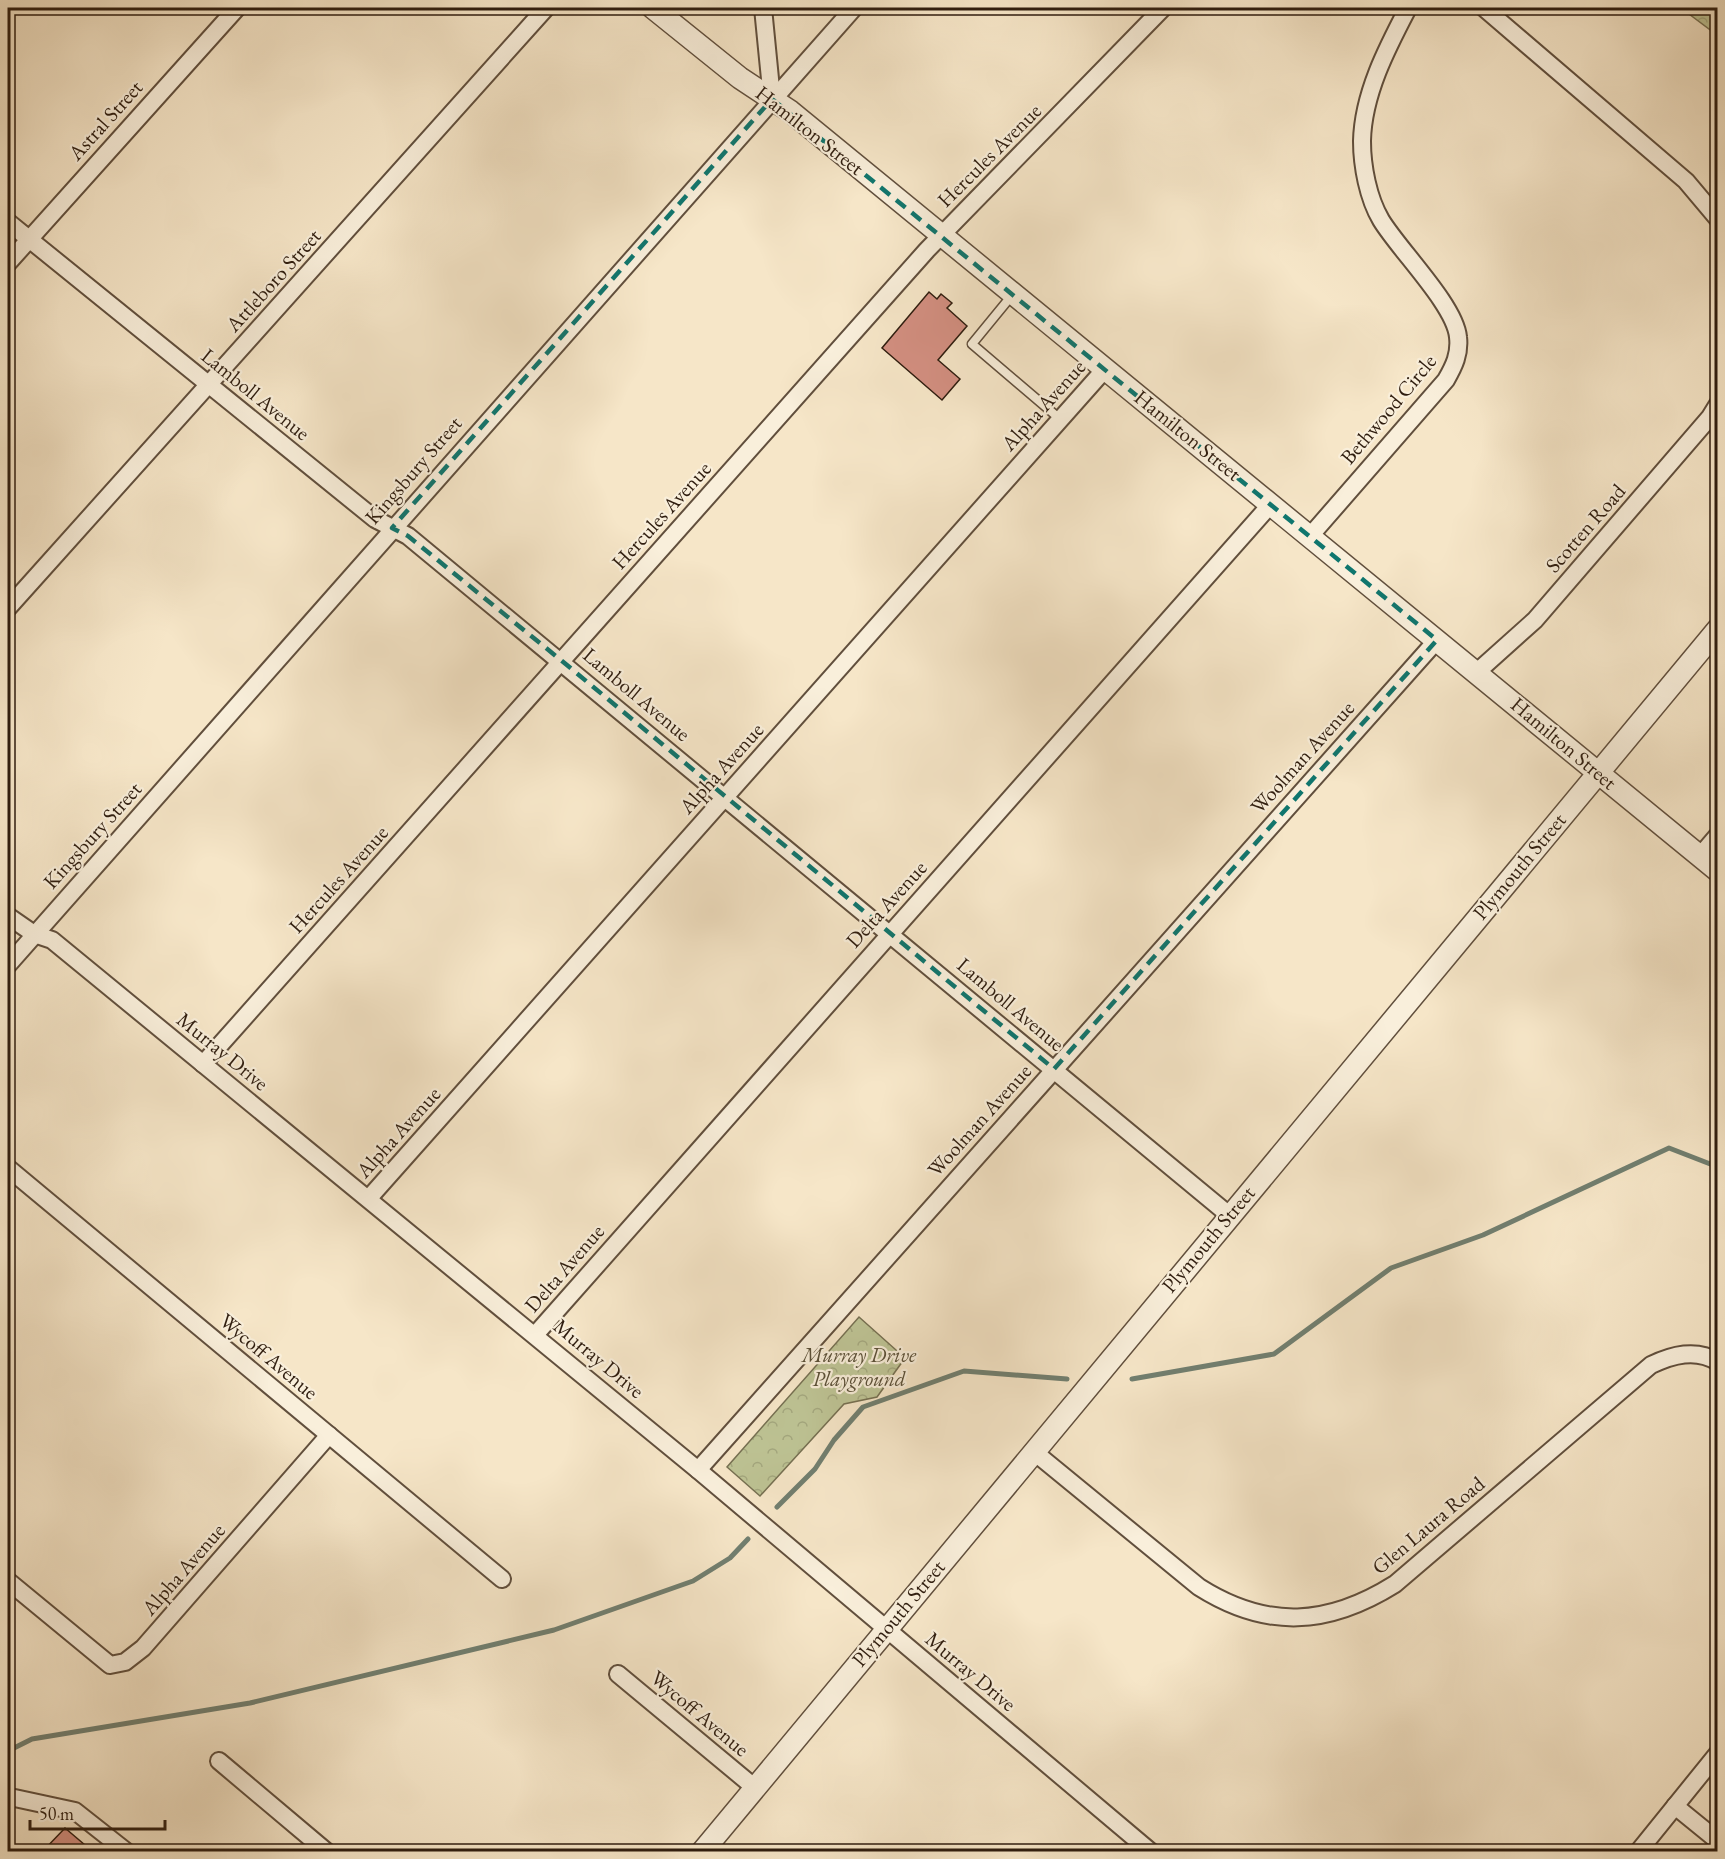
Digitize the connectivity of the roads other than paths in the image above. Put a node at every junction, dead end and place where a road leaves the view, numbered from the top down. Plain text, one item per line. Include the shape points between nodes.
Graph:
1 (237, 8) edge
2 (546, 8) edge
3 (653, 8) edge
4 (763, 8) edge
5 (854, 8) edge
6 (1164, 8) edge
7 (1408, 8) edge
8 (1484, 8) edge
9 (772, 99) junction
10 (1718, 219) edge
11 (8, 222) edge
12 (942, 235) junction
13 (29, 239) junction
14 (8, 263) edge
15 (1014, 294) junction
16 (1106, 368) junction
17 (209, 384) junction
18 (1718, 404) edge
19 (1060, 419) junction
20 (1271, 504) junction
21 (392, 528) junction
22 (1311, 535) junction
23 (8, 608) edge
24 (1718, 629) edge
25 (1437, 640) junction
26 (562, 661) junction
27 (1477, 672) junction
28 (1598, 772) junction
29 (726, 796) junction
30 (1718, 835) edge
31 (1700, 856) junction
32 (1718, 871) edge
33 (8, 916) edge
34 (891, 933) junction
35 (34, 934) junction
36 (8, 965) edge
37 (203, 1064) junction
38 (1054, 1070) junction
39 (8, 1168) edge
40 (369, 1198) junction
41 (1229, 1215) junction
42 (535, 1335) junction
43 (1718, 1362) edge
44 (329, 1435) junction
45 (1033, 1451) junction
46 (698, 1470) junction
47 (502, 1579) dead end
48 (8, 1581) edge
49 (885, 1629) junction
50 (618, 1674) dead end
51 (1718, 1753) edge
52 (219, 1761) dead end
53 (754, 1787) junction
54 (9, 1799) edge
55 (1675, 1806) junction
56 (1718, 1841) edge
57 (127, 1851) edge
58 (327, 1851) edge
59 (702, 1851) edge
60 (1151, 1851) edge
61 (1638, 1851) edge

1 - 13 street, Astral Street
2 - 17 street, Attleboro Street
3 - 9 street, Hamilton Street
4 - 9 street
5 - 9 street, Kingsbury Street
6 - 12 street, Hercules Avenue
7 - 22 street, Bethwood Circle via 1375,80 1366,112 1362,140 1365,169 1380,219 1452,317 1458,337 1457,363
8 - 10 street via 1686,181
9 - 12 street, Hamilton Street
9 - 21 street, Kingsbury Street
11 - 13 street, Lamboll Avenue
12 - 15 street, Hamilton Street
12 - 26 street, Hercules Avenue
13 - 14 street, Astral Street
13 - 17 street, Lamboll Avenue
15 - 16 street, Hamilton Street
15 - 19 lane via 972,344
16 - 19 street, Alpha Avenue
16 - 20 street, Hamilton Street
17 - 21 street, Lamboll Avenue via 375,519
17 - 23 street, Attleboro Street
18 - 27 street, Scotten Road via 1534,620
19 - 29 street, Alpha Avenue
20 - 22 street, Hamilton Street
20 - 34 street, Delta Avenue
21 - 26 street, Lamboll Avenue via 408,536
21 - 35 street, Kingsbury Street
22 - 25 street, Hamilton Street
24 - 28 street, Plymouth Street
25 - 27 street, Hamilton Street
25 - 38 street, Woolman Avenue
26 - 29 street, Lamboll Avenue
26 - 37 street, Hercules Avenue
27 - 28 street, Hamilton Street
28 - 31 street, Hamilton Street
28 - 41 street, Plymouth Street
29 - 34 street, Lamboll Avenue
29 - 40 street, Alpha Avenue
30 - 31 street
31 - 32 street, Hamilton Street
33 - 35 street, Murray Drive
34 - 38 street, Lamboll Avenue
34 - 42 street, Delta Avenue
35 - 36 street, Kingsbury Street
35 - 37 street, Murray Drive via 52,940
37 - 40 street, Murray Drive
38 - 41 street, Lamboll Avenue
38 - 46 street, Woolman Avenue
39 - 44 street, Wycoff Avenue
40 - 42 street, Murray Drive
41 - 45 street, Plymouth Street
42 - 46 street, Murray Drive
43 - 45 street, Glen Laura Road via 1696,1354 1651,1365 1395,1584 1338,1613 1310,1617 1280,1618 1224,1603 1199,1587
44 - 47 street, Wycoff Avenue
44 - 48 street, Alpha Avenue via 143,1648 125,1662 110,1665
45 - 49 street, Plymouth Street
46 - 49 street, Murray Drive
49 - 53 street, Plymouth Street
49 - 60 street, Murray Drive
50 - 53 street, Wycoff Avenue
51 - 55 street
52 - 58 street
53 - 59 street, Plymouth Street
54 - 57 street via 75,1810
55 - 56 street
55 - 61 street

